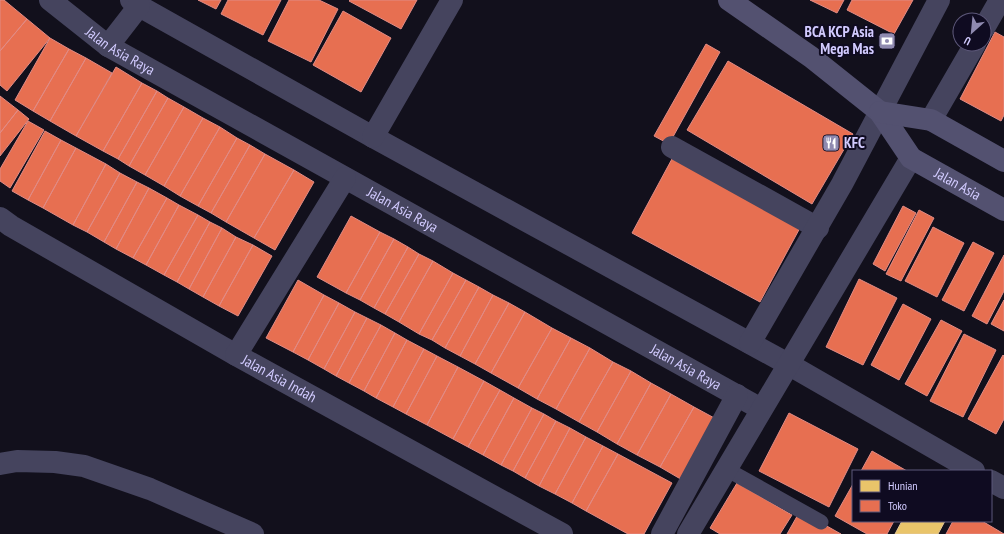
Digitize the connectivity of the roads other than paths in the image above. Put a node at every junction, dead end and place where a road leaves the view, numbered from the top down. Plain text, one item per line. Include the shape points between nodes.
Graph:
1 (50, 0) edge
2 (452, 0) edge
3 (729, 0) edge
4 (939, 0) edge
5 (997, 1) edge
6 (135, 3) edge
7 (992, 12) edge
8 (108, 46) junction
9 (970, 52) edge
10 (880, 112) junction
11 (930, 120) junction
12 (373, 137) junction
13 (672, 147) dead end
14 (910, 158) junction
15 (1004, 161) edge
16 (345, 178) junction
17 (1004, 210) edge
18 (0, 218) edge
19 (818, 228) junction
20 (750, 343) junction
21 (236, 355) junction
22 (788, 364) junction
23 (737, 395) junction
24 (761, 409) junction
25 (0, 464) edge
26 (726, 469) junction
27 (972, 470) edge
28 (992, 482) edge
29 (1004, 488) edge
30 (821, 522) dead end
31 (690, 533) edge
32 (253, 534) edge
33 (562, 534) edge
34 (662, 534) edge

1 - 8 street, Jalan Asia Raya
2 - 12 street
3 - 10 main road via 811,57
4 - 10 street
5 - 7 street
6 - 8 street
6 - 12 street
8 - 16 street, Jalan Asia Raya
9 - 11 street
10 - 11 main road
10 - 14 main road
10 - 19 street
11 - 15 main road
12 - 20 street
13 - 19 street
14 - 17 main road, Jalan Asia
14 - 22 street
16 - 21 street
16 - 23 street, Jalan Asia Raya
18 - 21 street, Jalan Asia Indah
19 - 20 street
20 - 22 street
21 - 33 street, Jalan Asia Indah
22 - 24 street
22 - 27 street
23 - 24 street, Jalan Asia Raya
23 - 34 street
24 - 26 street
25 - 32 street via 17,461 84,466 150,489
26 - 30 lane
26 - 31 street
28 - 29 street

